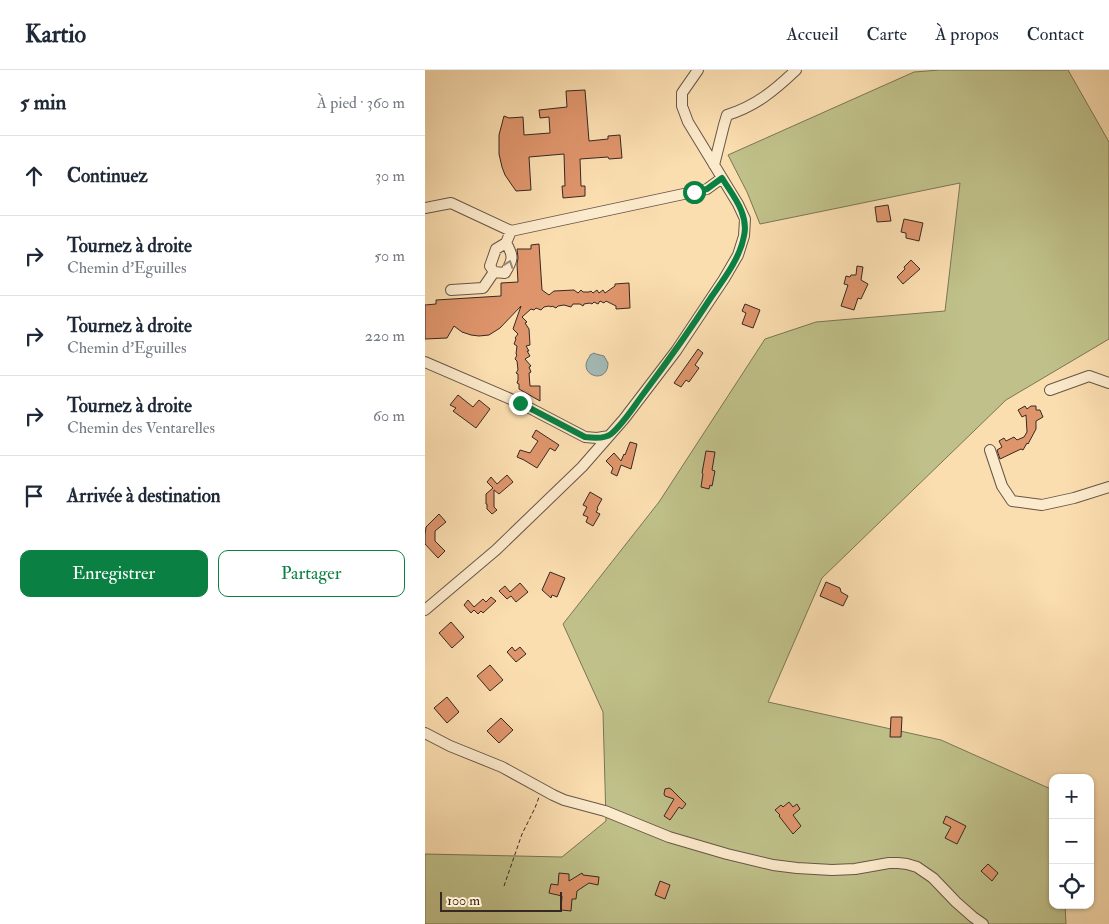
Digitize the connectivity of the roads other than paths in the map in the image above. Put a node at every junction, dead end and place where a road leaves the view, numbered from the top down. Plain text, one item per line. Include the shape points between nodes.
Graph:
1 (698, 70) edge
2 (796, 70) edge
3 (714, 165) junction
4 (722, 178) junction
5 (425, 208) edge
6 (511, 231) junction
7 (506, 243) junction
8 (494, 272) junction
9 (451, 290) dead end
10 (425, 362) edge
11 (1109, 383) edge
12 (1050, 390) dead end
13 (609, 436) junction
14 (990, 450) dead end
15 (1109, 487) edge
16 (425, 610) edge
17 (425, 733) edge
18 (983, 924) edge

1 - 3 street via 682,92 682,106
2 - 3 street via 765,97 744,110 727,115
3 - 4 street
4 - 6 street via 707,189
4 - 13 street via 745,219 745,236 738,255 676,350
5 - 6 street via 451,203
6 - 7 street
7 - 8 street via 496,249 490,266
8 -> 7 street via 505,273 511,264 512,253
8 - 9 street via 483,288
10 - 13 street via 520,403 585,437
11 - 12 street via 1089,376
13 - 16 street via 582,467 496,550
14 - 15 street via 1002,486 1012,501 1043,505
17 - 18 street via 564,800 727,854 797,868 855,869 889,863 917,867

